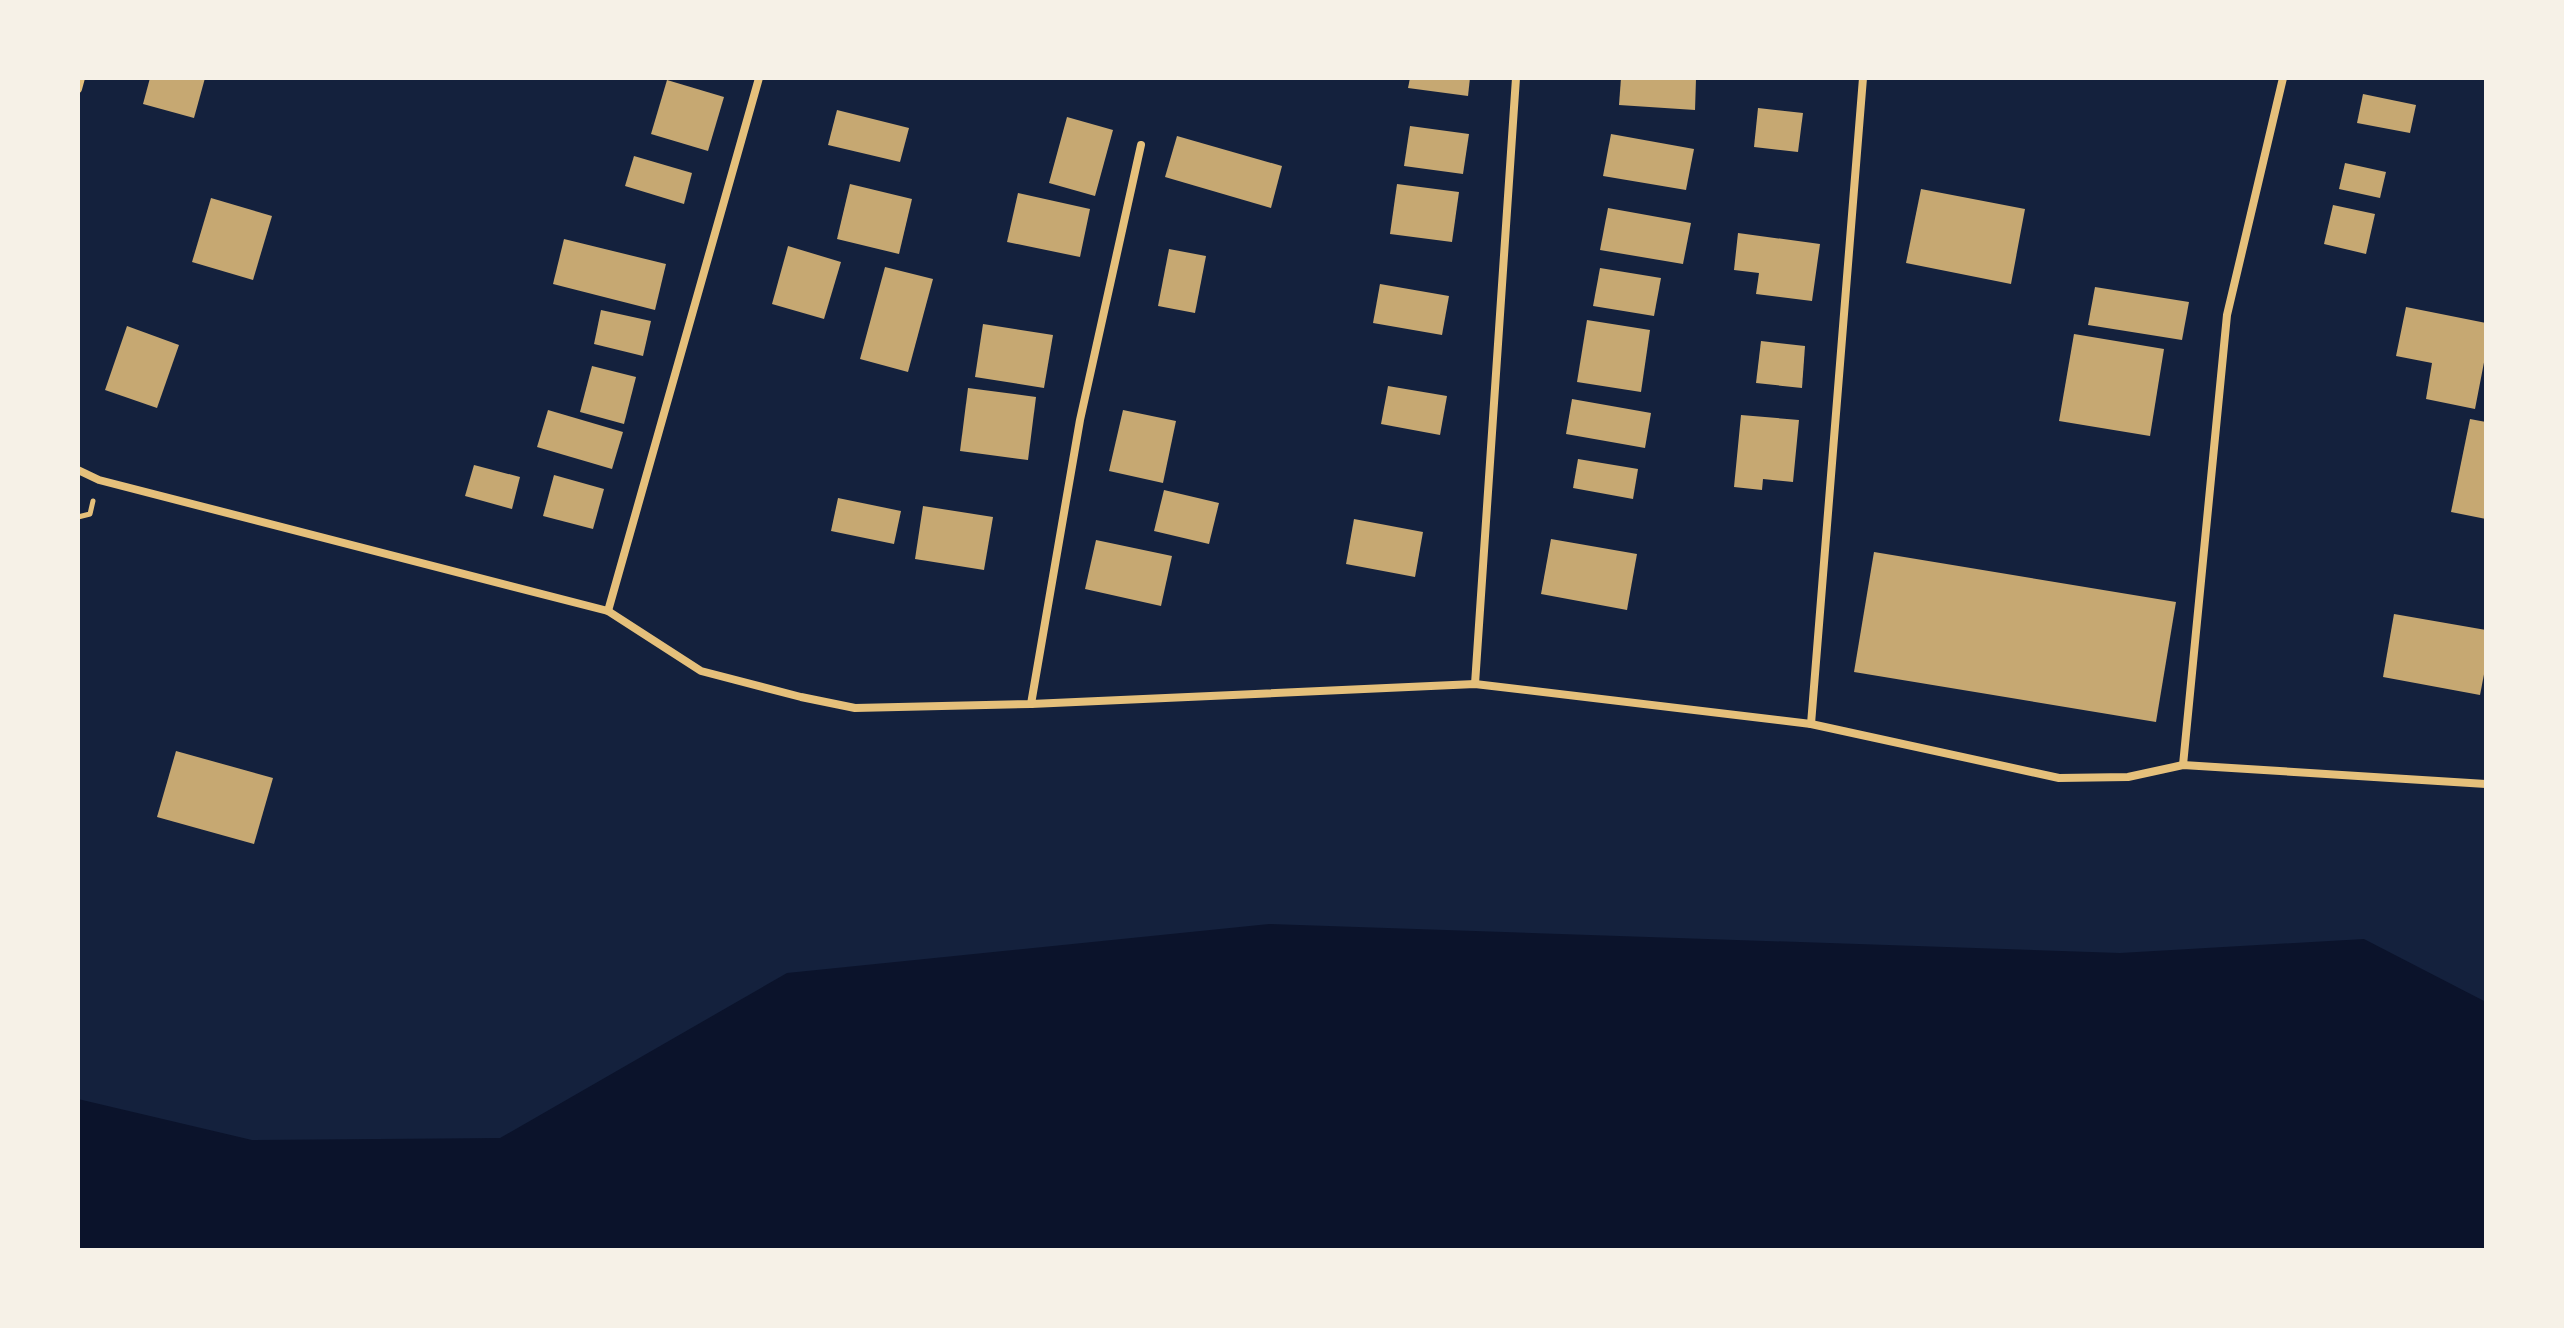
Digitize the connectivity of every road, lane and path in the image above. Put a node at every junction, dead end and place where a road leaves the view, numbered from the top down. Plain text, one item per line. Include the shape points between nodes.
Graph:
1 (81, 78) edge
2 (759, 78) edge
3 (1516, 78) edge
4 (1863, 78) edge
5 (2283, 78) edge
6 (78, 89) edge
7 (1141, 145) dead end
8 (78, 470) edge
9 (608, 611) junction
10 (1475, 684) junction
11 (1031, 704) junction
12 (1811, 724) junction
13 (2183, 765) junction
14 (2486, 784) edge

1 - 6 street
2 - 9 street
3 - 10 street
4 - 12 street
5 - 13 street via 2227,315
7 - 11 street via 1080,420
8 - 9 street via 99,480
9 - 11 street via 701,671 801,697 855,708
10 - 11 street
10 - 12 street
12 - 13 street via 2059,778 2128,777
13 - 14 street

